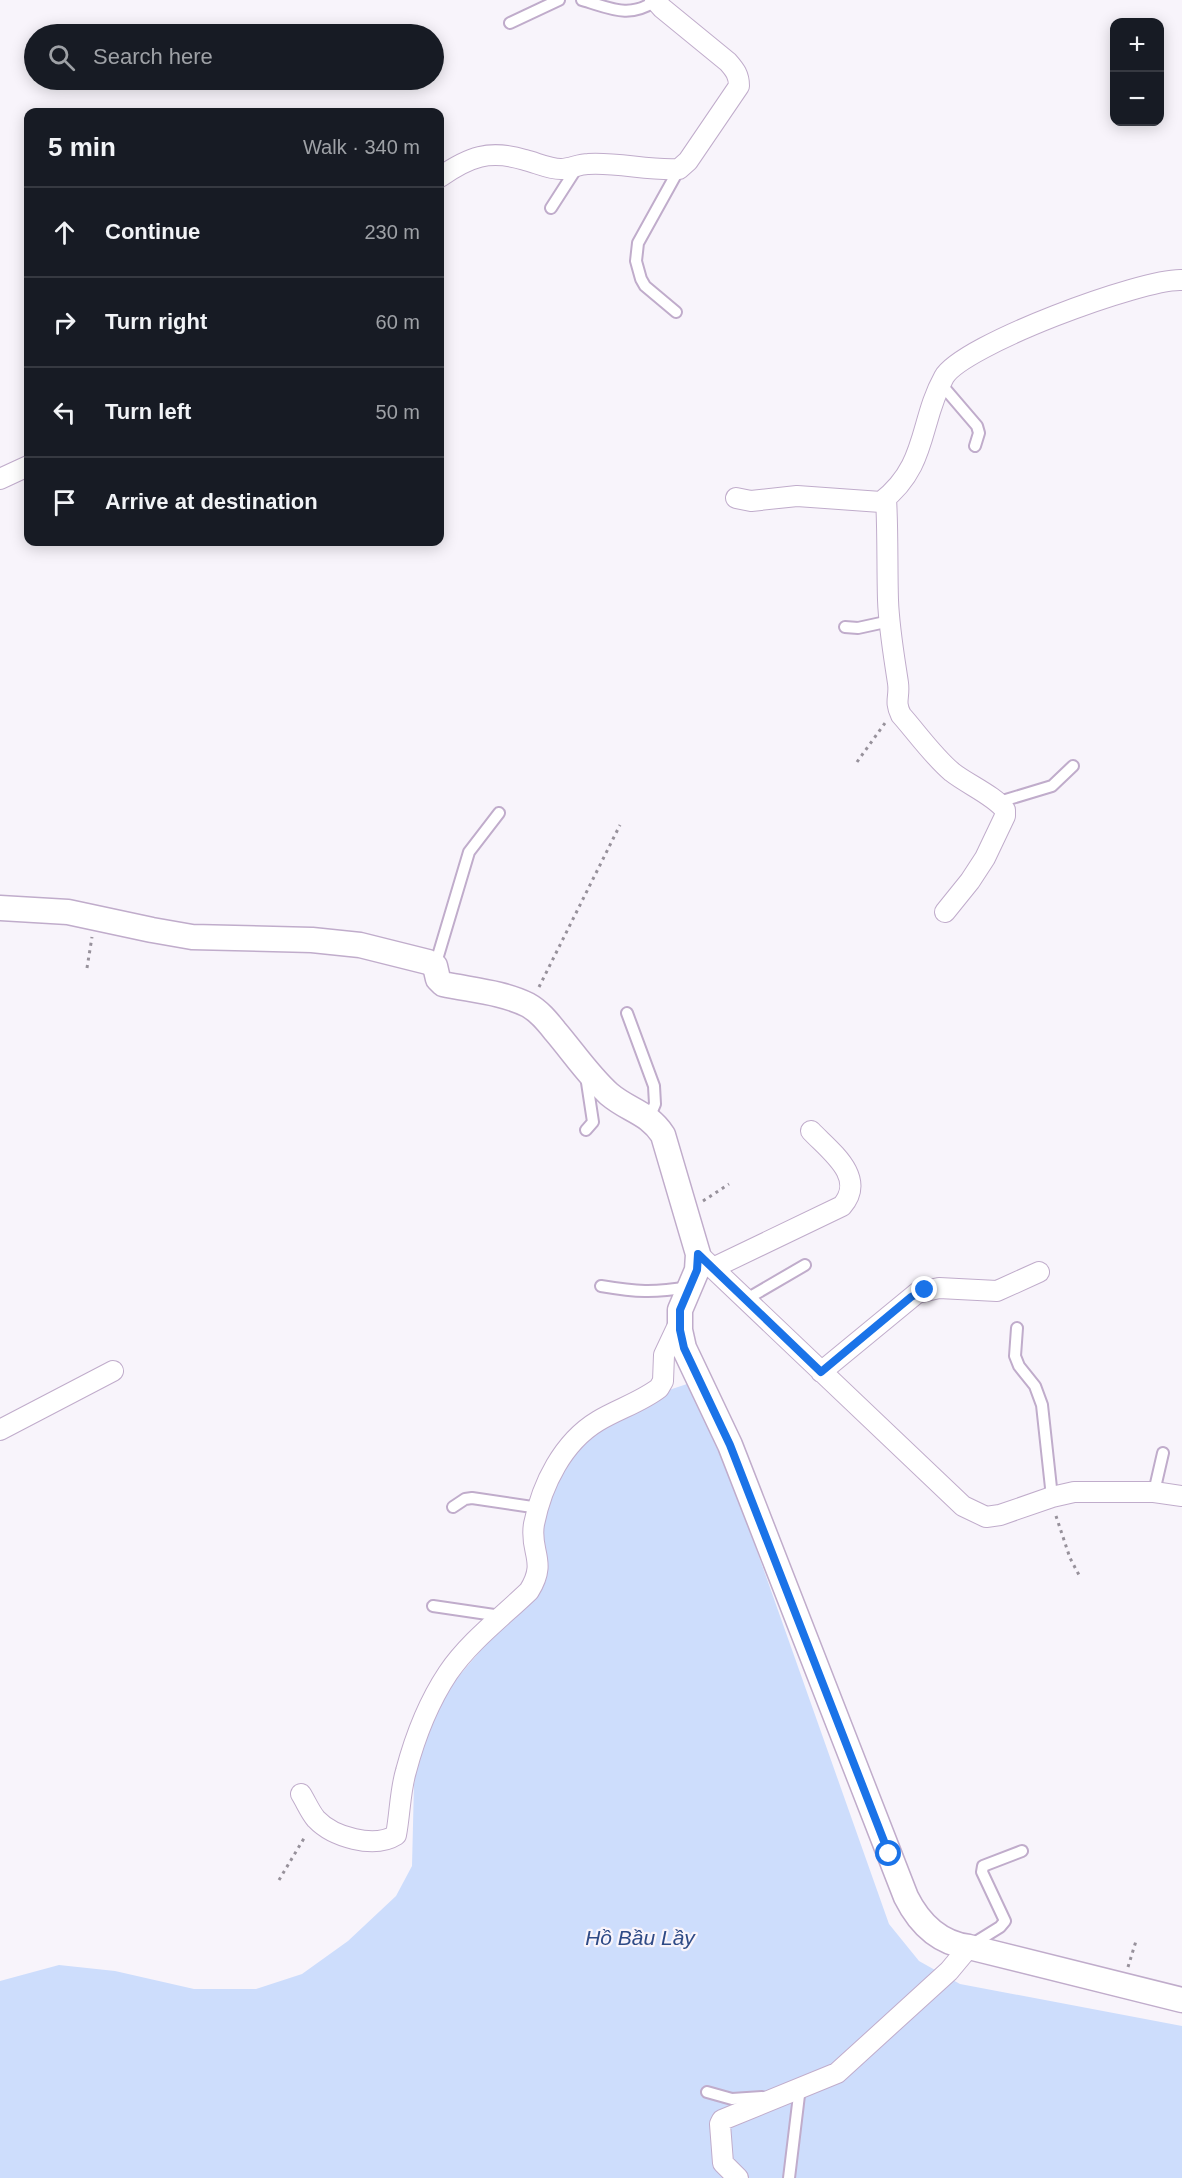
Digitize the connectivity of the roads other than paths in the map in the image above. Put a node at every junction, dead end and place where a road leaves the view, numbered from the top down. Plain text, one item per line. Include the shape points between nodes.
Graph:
1 (559, 0) edge
2 (582, 0) edge
3 (655, 0) edge
4 (510, 23) dead end
5 (579, 165) junction
6 (679, 169) junction
7 (444, 174) edge
8 (551, 208) dead end
9 (1182, 280) edge
10 (676, 312) dead end
11 (941, 384) junction
12 (975, 446) dead end
13 (24, 468) edge
14 (0, 480) edge
15 (736, 498) dead end
16 (886, 498) junction
17 (890, 621) junction
18 (845, 627) dead end
19 (1073, 766) dead end
20 (999, 802) junction
21 (499, 813) dead end
22 (0, 908) edge
23 (945, 912) dead end
24 (435, 966) junction
25 (627, 1013) dead end
26 (585, 1069) junction
27 (649, 1118) junction
28 (586, 1130) dead end
29 (812, 1131) dead end
30 (705, 1261) junction
31 (805, 1265) dead end
32 (1039, 1272) dead end
33 (601, 1286) dead end
34 (689, 1287) junction
35 (745, 1300) junction
36 (680, 1321) junction
37 (1017, 1328) dead end
38 (113, 1371) dead end
39 (821, 1372) junction
40 (0, 1430) edge
41 (1162, 1453) dead end
42 (1154, 1492) junction
43 (1182, 1496) edge
44 (1052, 1497) junction
45 (453, 1507) dead end
46 (539, 1508) junction
47 (433, 1606) dead end
48 (502, 1616) junction
49 (301, 1794) dead end
50 (1022, 1851) dead end
51 (969, 1947) junction
52 (1182, 2000) edge
53 (800, 2086) junction
54 (707, 2092) dead end
55 (781, 2095) junction
56 (738, 2178) edge
57 (789, 2178) edge

1 - 4 lane
2 - 3 lane via 630,11 645,8
3 - 6 street via 728,62 739,79 739,86
5 - 6 street
5 - 7 street via 560,169 492,155 474,157
5 - 8 lane
6 - 10 lane via 638,243 636,261 645,286
9 - 11 street via 1160,281 1092,300 1038,323 972,354 945,375
11 - 12 lane via 977,426
11 - 16 street via 920,450
13 - 14 street
15 - 16 street via 751,501 797,496 881,502
16 - 17 street
17 - 18 lane
17 - 20 street via 899,689 897,707 901,715 950,771
19 - 20 lane via 1052,786
20 - 23 street via 1005,816 970,881
21 - 24 lane via 468,852
22 - 24 street via 68,912 192,937 360,945
24 - 26 street via 443,984 511,998 539,1012
25 - 27 lane via 654,1086 656,1104
26 - 27 street via 622,1104
26 - 28 lane via 593,1122
27 - 30 street via 663,1135
29 - 30 street via 846,1168 850,1176 848,1199 842,1206
30 - 34 street
30 - 35 street
31 - 35 lane
32 - 39 street via 997,1291 939,1288 916,1293
33 - 34 lane via 652,1293
34 - 36 street
35 - 39 street
36 - 46 street via 664,1355 659,1388 575,1439 549,1479
36 - 51 street via 684,1348 730,1445 906,1897 916,1917 935,1934
37 - 44 lane via 1015,1356 1035,1386 1042,1405
38 - 40 street
39 - 44 street via 963,1506 986,1517
41 - 42 lane
42 - 43 street
42 - 44 street via 1074,1492
45 - 46 lane via 472,1498
46 - 48 street via 534,1525 536,1580
47 - 48 lane
48 - 49 street via 449,1672 418,1731 405,1773 396,1835 380,1841 346,1836 316,1819
50 - 51 lane via 983,1866 982,1872 1005,1921
51 - 52 street
51 - 53 street via 949,1971 837,2073
53 - 55 street
53 - 57 lane
54 - 55 lane via 739,2100
55 - 56 street via 720,2124 723,2163

